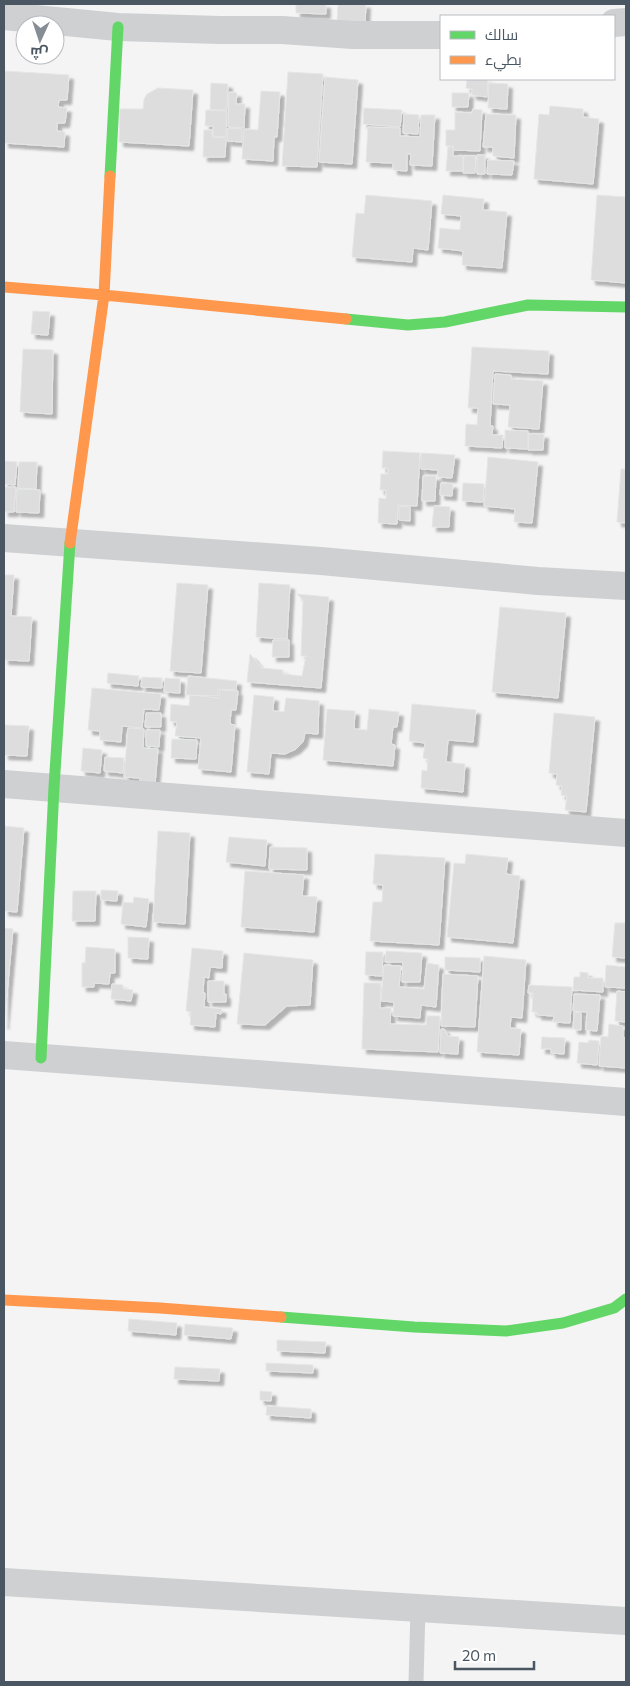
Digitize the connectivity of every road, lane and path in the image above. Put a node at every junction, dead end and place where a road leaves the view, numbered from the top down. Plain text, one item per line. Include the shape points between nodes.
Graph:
1 (4, 16) edge
2 (118, 27) junction
3 (440, 35) edge
4 (4, 287) edge
5 (104, 295) junction
6 (626, 307) edge
7 (4, 538) edge
8 (70, 543) junction
9 (626, 586) edge
10 (4, 784) edge
11 (54, 787) junction
12 (626, 833) edge
13 (4, 1055) edge
14 (41, 1058) junction
15 (626, 1102) edge
16 (626, 1299) edge
17 (4, 1300) edge
18 (4, 1582) edge
19 (418, 1608) junction
20 (626, 1621) edge
21 (416, 1682) edge

1 - 2 street
2 - 3 street
2 - 5 street
4 - 5 street
5 - 6 street via 408,326 528,305
5 - 8 street
7 - 8 street
8 - 9 street
8 - 11 street
10 - 11 street
11 - 12 street
11 - 14 street
13 - 14 street
14 - 15 street
16 - 17 street via 614,1308 563,1323 506,1331
18 - 19 street
19 - 20 street
19 - 21 lane

